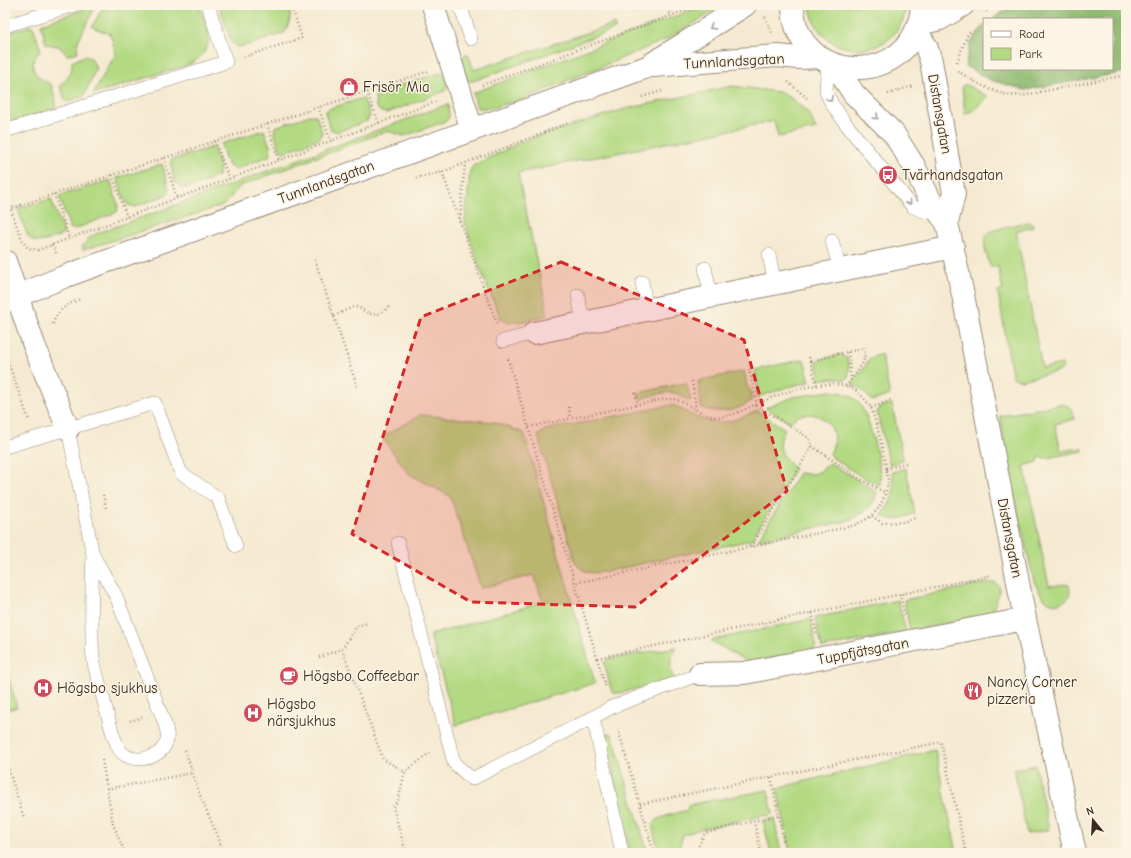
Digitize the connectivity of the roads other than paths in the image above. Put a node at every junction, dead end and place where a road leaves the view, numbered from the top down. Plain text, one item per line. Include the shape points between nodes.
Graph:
1 (74, 5) edge
2 (208, 5) edge
3 (433, 5) edge
4 (460, 5) edge
5 (745, 5) edge
6 (793, 5) edge
7 (963, 5) edge
8 (919, 20) edge
9 (5, 26) edge
10 (471, 39) dead end
11 (828, 61) junction
12 (647, 67) junction
13 (472, 130) junction
14 (5, 131) edge
15 (944, 219) junction
16 (832, 241) dead end
17 (953, 247) junction
18 (769, 254) dead end
19 (5, 261) edge
20 (706, 268) dead end
21 (840, 270) junction
22 (642, 282) dead end
23 (775, 284) junction
24 (578, 295) dead end
25 (711, 297) junction
26 (11, 298) edge
27 (647, 310) junction
28 (583, 324) junction
29 (534, 333) joint
30 (503, 341) road end
31 (68, 429) junction
32 (5, 447) edge
33 (398, 543) dead end
34 (236, 546) dead end
35 (93, 555) junction
36 (1025, 619) junction
37 (700, 674) joint
38 (592, 718) junction
39 (622, 853) edge
40 (1075, 853) edge

1 - 9 lane
2 - 14 lane via 226,62
3 - 13 street
4 - 10 lane
5 -> 12 street, Tunnlandsgatan
6 - 11 street, Distansgatan via 794,18 801,36
7 - 8 street via 940,19
8 - 11 street via 909,43 888,61 862,69 848,68
8 - 15 street, Distansgatan via 931,61 954,194
11 - 12 street, Tunnlandsgatan via 777,56
11 -> 15 street, Distansgatan via 854,94 894,134 914,166 931,202
11 -> 15 lane via 826,92 846,124 912,206
12 - 13 street, Tunnlandsgatan
13 - 26 street, Tunnlandsgatan
15 - 17 street, Distansgatan
16 - 21 lane
17 - 21 street
17 - 36 street, Distansgatan
18 - 23 lane
19 - 26 street
20 - 25 lane
21 - 23 street
22 - 27 lane
23 - 25 street
24 - 28 lane
25 - 27 street
26 - 31 street via 34,345
27 - 28 street
28 - 29 street
29 - 30 lane
31 - 32 lane
31 - 34 lane via 155,403 181,473 218,498
31 - 35 lane
33 - 38 lane via 454,763 472,779
35 - 35 lane via 116,596 161,710 168,735 162,751 155,756 136,759 127,756 120,750 111,728 93,657
36 - 37 street, Tuppfjätsgatan via 744,673
36 - 40 street, Distansgatan
37 - 38 lane
38 - 39 lane

